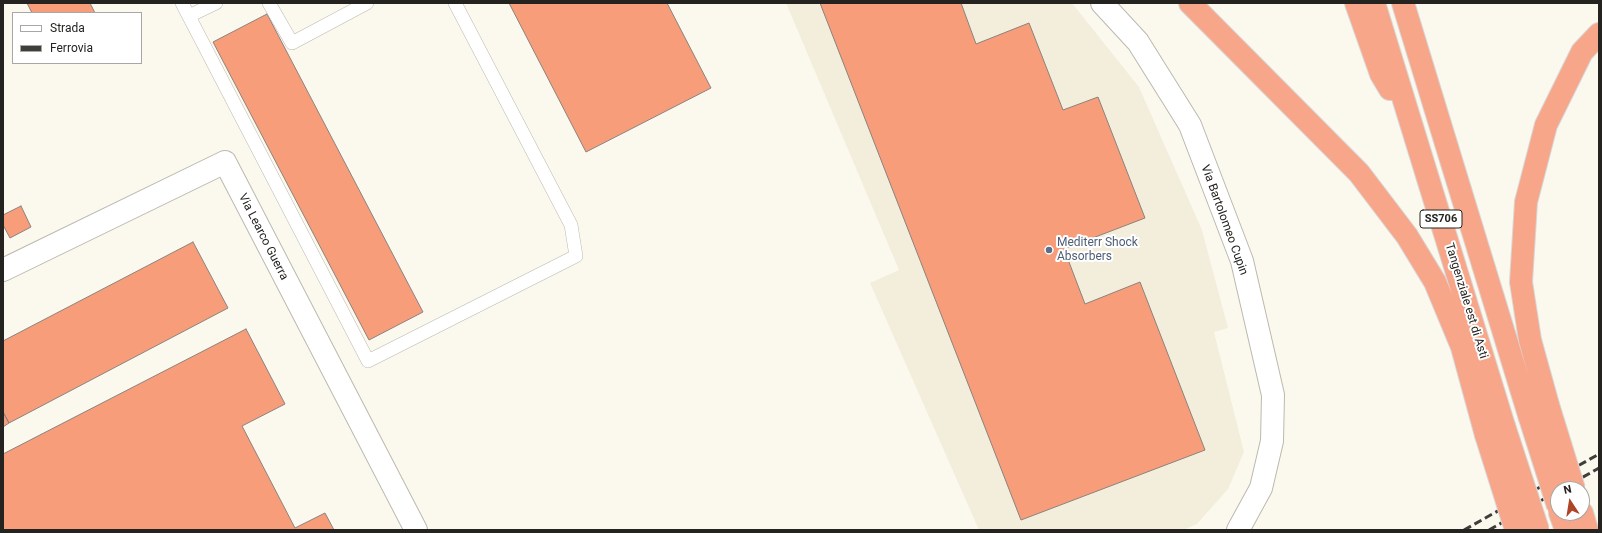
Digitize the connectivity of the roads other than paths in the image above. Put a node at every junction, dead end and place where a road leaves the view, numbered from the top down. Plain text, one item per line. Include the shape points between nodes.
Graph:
1 (182, 3) edge
2 (216, 3) edge
3 (269, 3) edge
4 (367, 3) edge
5 (454, 3) edge
6 (1102, 3) edge
7 (1190, 3) edge
8 (1402, 3) edge
9 (1367, 8) edge
10 (189, 16) junction
11 (1599, 34) edge
12 (3, 270) edge
13 (1495, 431) junction
14 (1572, 481) edge
15 (1550, 482) edge
16 (416, 530) edge
17 (1238, 530) edge
18 (1516, 530) edge
19 (1538, 530) edge

1 - 10 lane
2 - 10 lane
3 - 4 lane via 292,43
5 - 10 lane via 571,225 576,256 368,361
6 - 17 street, Via Bartolomeo Cupin via 1138,42 1190,126 1242,261 1273,395 1272,441 1261,488
7 - 13 highway via 1359,173 1407,236 1435,282
8 - 15 highway, SS706, bridge
9 - 13 highway, Tangenziale est di Asti / SS706 via 1412,124
11 - 14 highway, bridge via 1582,52 1546,125 1526,202 1521,282 1530,340
12 - 16 street, Via Learco Guerra via 225,162
13 - 18 highway, bridge
13 - 19 highway, Tangenziale est di Asti / SS706, bridge

